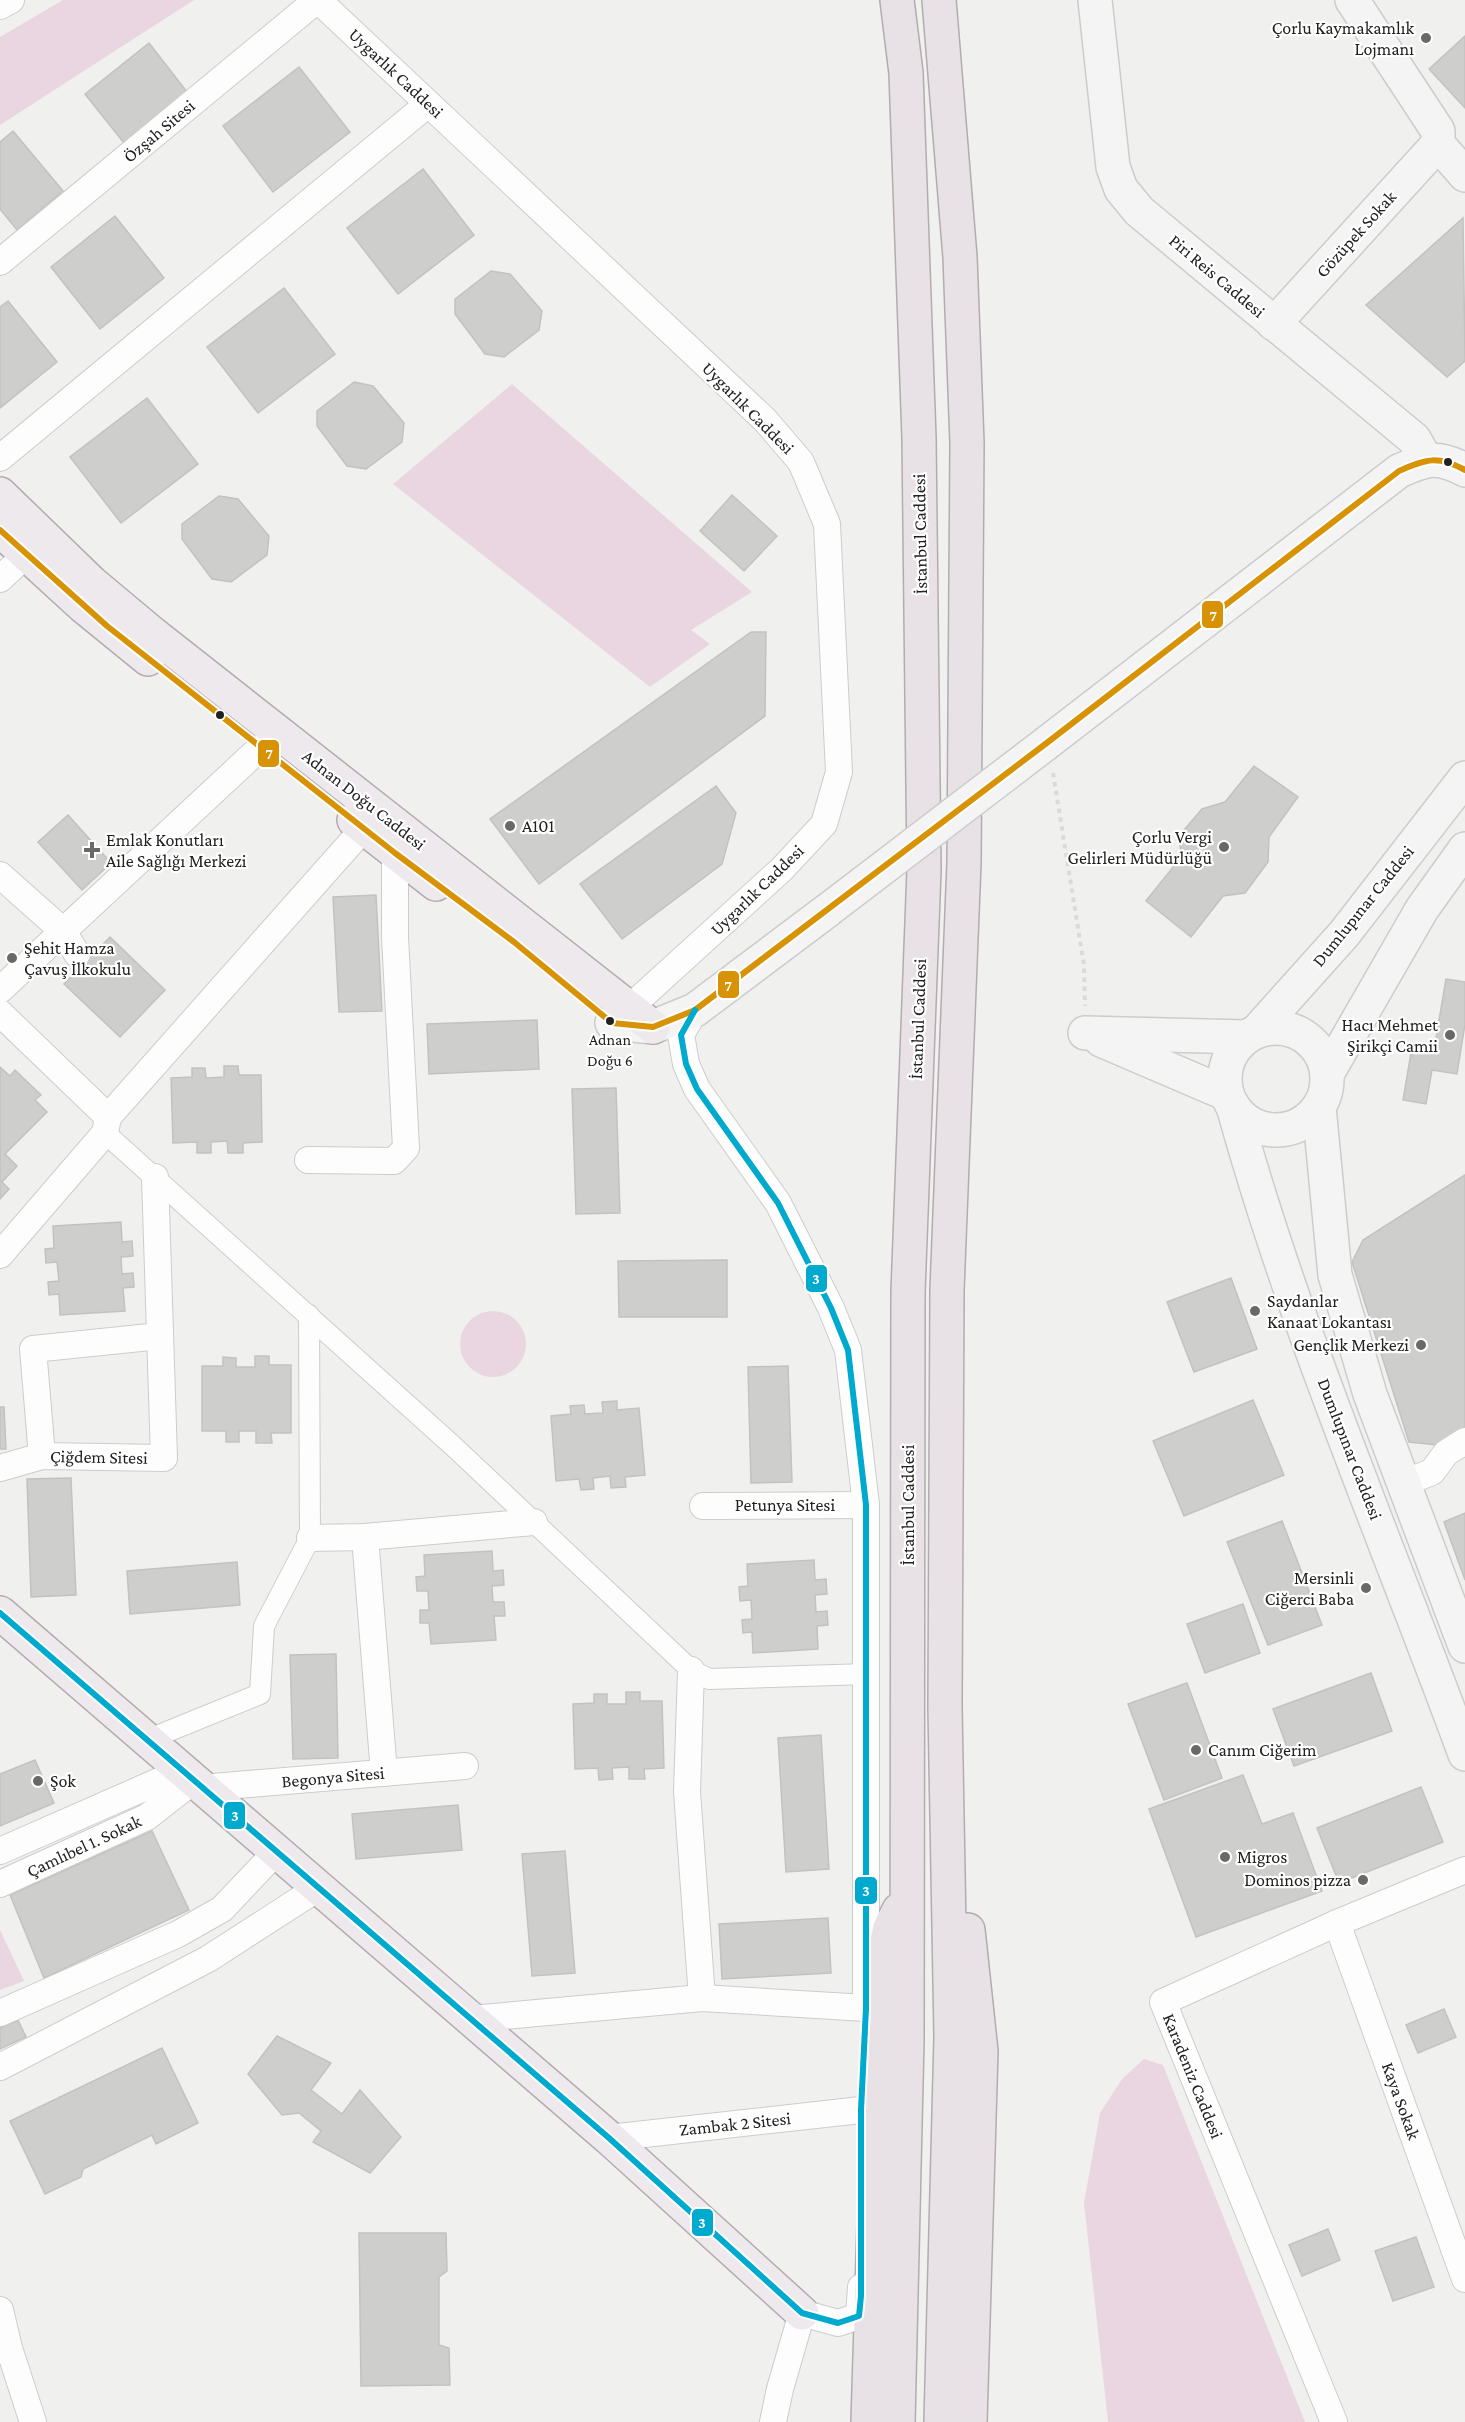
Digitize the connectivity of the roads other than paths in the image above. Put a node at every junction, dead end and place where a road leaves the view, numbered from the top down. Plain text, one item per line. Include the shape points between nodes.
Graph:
1 (10, 0) edge
2 (318, 0) edge
3 (897, 0) edge
4 (939, 0) edge
5 (1095, 0) edge
6 (1352, 0) edge
7 (0, 6) edge
8 (428, 104) junction
9 (1438, 144) junction
10 (1465, 175) edge
11 (0, 262) edge
12 (1274, 324) junction
13 (0, 458) edge
14 (1426, 460) junction
15 (1465, 470) edge
16 (0, 495) edge
17 (0, 530) edge
18 (26, 555) junction
19 (0, 579) edge
20 (261, 747) junction
21 (1465, 777) edge
22 (364, 828) junction
23 (1465, 849) edge
24 (394, 853) junction
25 (0, 875) edge
26 (63, 932) junction
27 (77, 954) dead end
28 (0, 990) edge
29 (695, 1010) junction
30 (0, 1013) edge
31 (632, 1019) junction
32 (1252, 1034) junction
33 (1327, 1074) junction
34 (1230, 1100) junction
35 (1319, 1107) junction
36 (107, 1125) junction
37 (308, 1160) dead end
38 (155, 1177) junction
39 (0, 1255) edge
40 (309, 1315) junction
41 (160, 1336) junction
42 (1465, 1442) edge
43 (42, 1456) junction
44 (0, 1468) edge
45 (1403, 1483) junction
46 (866, 1505) junction
47 (703, 1506) dead end
48 (534, 1522) junction
49 (365, 1537) junction
50 (309, 1538) junction
51 (0, 1613) edge
52 (1465, 1646) edge
53 (691, 1670) junction
54 (867, 1674) junction
55 (147, 1740) junction
56 (1465, 1754) edge
57 (465, 1766) dead end
58 (384, 1773) junction
59 (192, 1780) junction
60 (0, 1851) edge
61 (276, 1852) junction
62 (1465, 1870) edge
63 (0, 1884) edge
64 (948, 1884) junction
65 (318, 1888) junction
66 (907, 1895) junction
67 (1338, 1923) junction
68 (702, 1998) junction
69 (866, 2008) junction
70 (0, 2013) edge
71 (471, 2019) junction
72 (0, 2067) edge
73 (861, 2110) junction
74 (609, 2138) junction
75 (1465, 2279) edge
76 (0, 2310) edge
77 (802, 2313) junction
78 (33, 2422) edge
79 (774, 2422) edge
80 (868, 2422) edge
81 (898, 2422) edge
82 (941, 2422) edge
83 (969, 2422) edge
84 (1334, 2422) edge

1 - 7 street
2 - 8 street, Uygarlık Caddesi
2 - 11 street, Özşah Sitesi
3 - 66 highway, İstanbul Caddesi via 906,73 919,438 924,858 908,1292
4 - 64 highway, İstanbul Caddesi via 960,257 967,443 964,863 947,1290
5 - 12 main road, Piri Reis Caddesi via 1113,167 1121,189 1139,211
6 - 9 main road via 1438,131
8 - 13 street
8 - 31 street, Uygarlık Caddesi via 765,420 801,462 827,524 839,772 824,824
9 - 10 main road
9 - 12 main road, Gözüpek Sokak
12 - 14 main road, Piri Reis Caddesi via 1414,439
14 - 15 main road via 1448,461
14 - 29 main road, bridge via 1399,471
16 - 31 main road, Adnan Doğu Caddesi via 92,583 153,634
17 - 18 main road, Adnan Doğu Caddesi
18 - 19 street
18 - 20 main road, Adnan Doğu Caddesi via 107,626
20 - 22 main road, Adnan Doğu Caddesi
20 - 26 street
21 - 32 main road, Dumlupınar Caddesi via 1344,934
22 - 24 main road, Adnan Doğu Caddesi
22 - 36 street
23 - 33 main road via 1422,909
24 - 31 main road, Adnan Doğu Caddesi via 514,942
24 - 37 street via 406,1148 394,1161
25 - 26 street
26 - 27 street
26 - 28 street
29 - 31 main road
29 - 46 street via 681,1035 686,1064 697,1089 778,1203 848,1350
30 - 36 street
32 - 33 main road via 1273,1028 1303,1035 1323,1059
32 - 34 main road via 1230,1056 1225,1082
32 - 34 main road via 1085,1033
33 - 35 main road
34 - 35 main road via 1244,1119 1275,1130 1292,1127
34 - 56 main road, Dumlupınar Caddesi via 1306,1334
35 - 45 main road, Dumlupınar Caddesi via 1335,1275 1370,1394
36 - 38 street
36 - 39 street
38 - 40 street
38 - 41 street
40 - 48 street
40 - 50 street
41 - 43 street via 33,1349
41 - 43 street, Çiğdem Sitesi via 164,1458
42 - 45 street via 1446,1453 1432,1472
43 - 44 street, Çiğdem Sitesi
45 - 52 main road, Dumlupınar Caddesi
46 - 47 street, Petunya Sitesi
46 - 54 street
48 - 49 street
48 - 53 street
49 - 50 street
49 - 58 street
50 - 55 street via 264,1626 260,1694
51 - 55 main road
53 - 54 street via 709,1679
53 - 68 street via 687,1792
54 - 69 street
55 - 59 main road
57 - 58 street, Begonya Sitesi
58 - 59 street, Begonya Sitesi
59 - 60 street
59 - 61 main road
59 - 63 street, Çamlıbel 1. Sokak via 147,1817
61 - 65 main road
61 - 70 street via 222,1909 178,1934
62 - 67 street, Karadeniz Caddesi
64 - 82 highway, İstanbul Caddesi via 951,2037
64 - 83 highway via 966,1915 981,2050
65 - 71 main road
65 - 72 street via 208,1959
66 - 80 highway via 890,1928 882,1962
66 - 81 highway, İstanbul Caddesi
67 - 75 street, Kaya Sokak
67 - 84 street, Karadeniz Caddesi via 1163,2002
68 - 69 street
68 - 71 street
69 - 73 street
71 - 74 main road
73 - 74 street, Zambak 2 Sitesi
73 - 77 street via 859,2316 838,2323
74 - 77 main road
76 - 78 street
77 - 79 street

